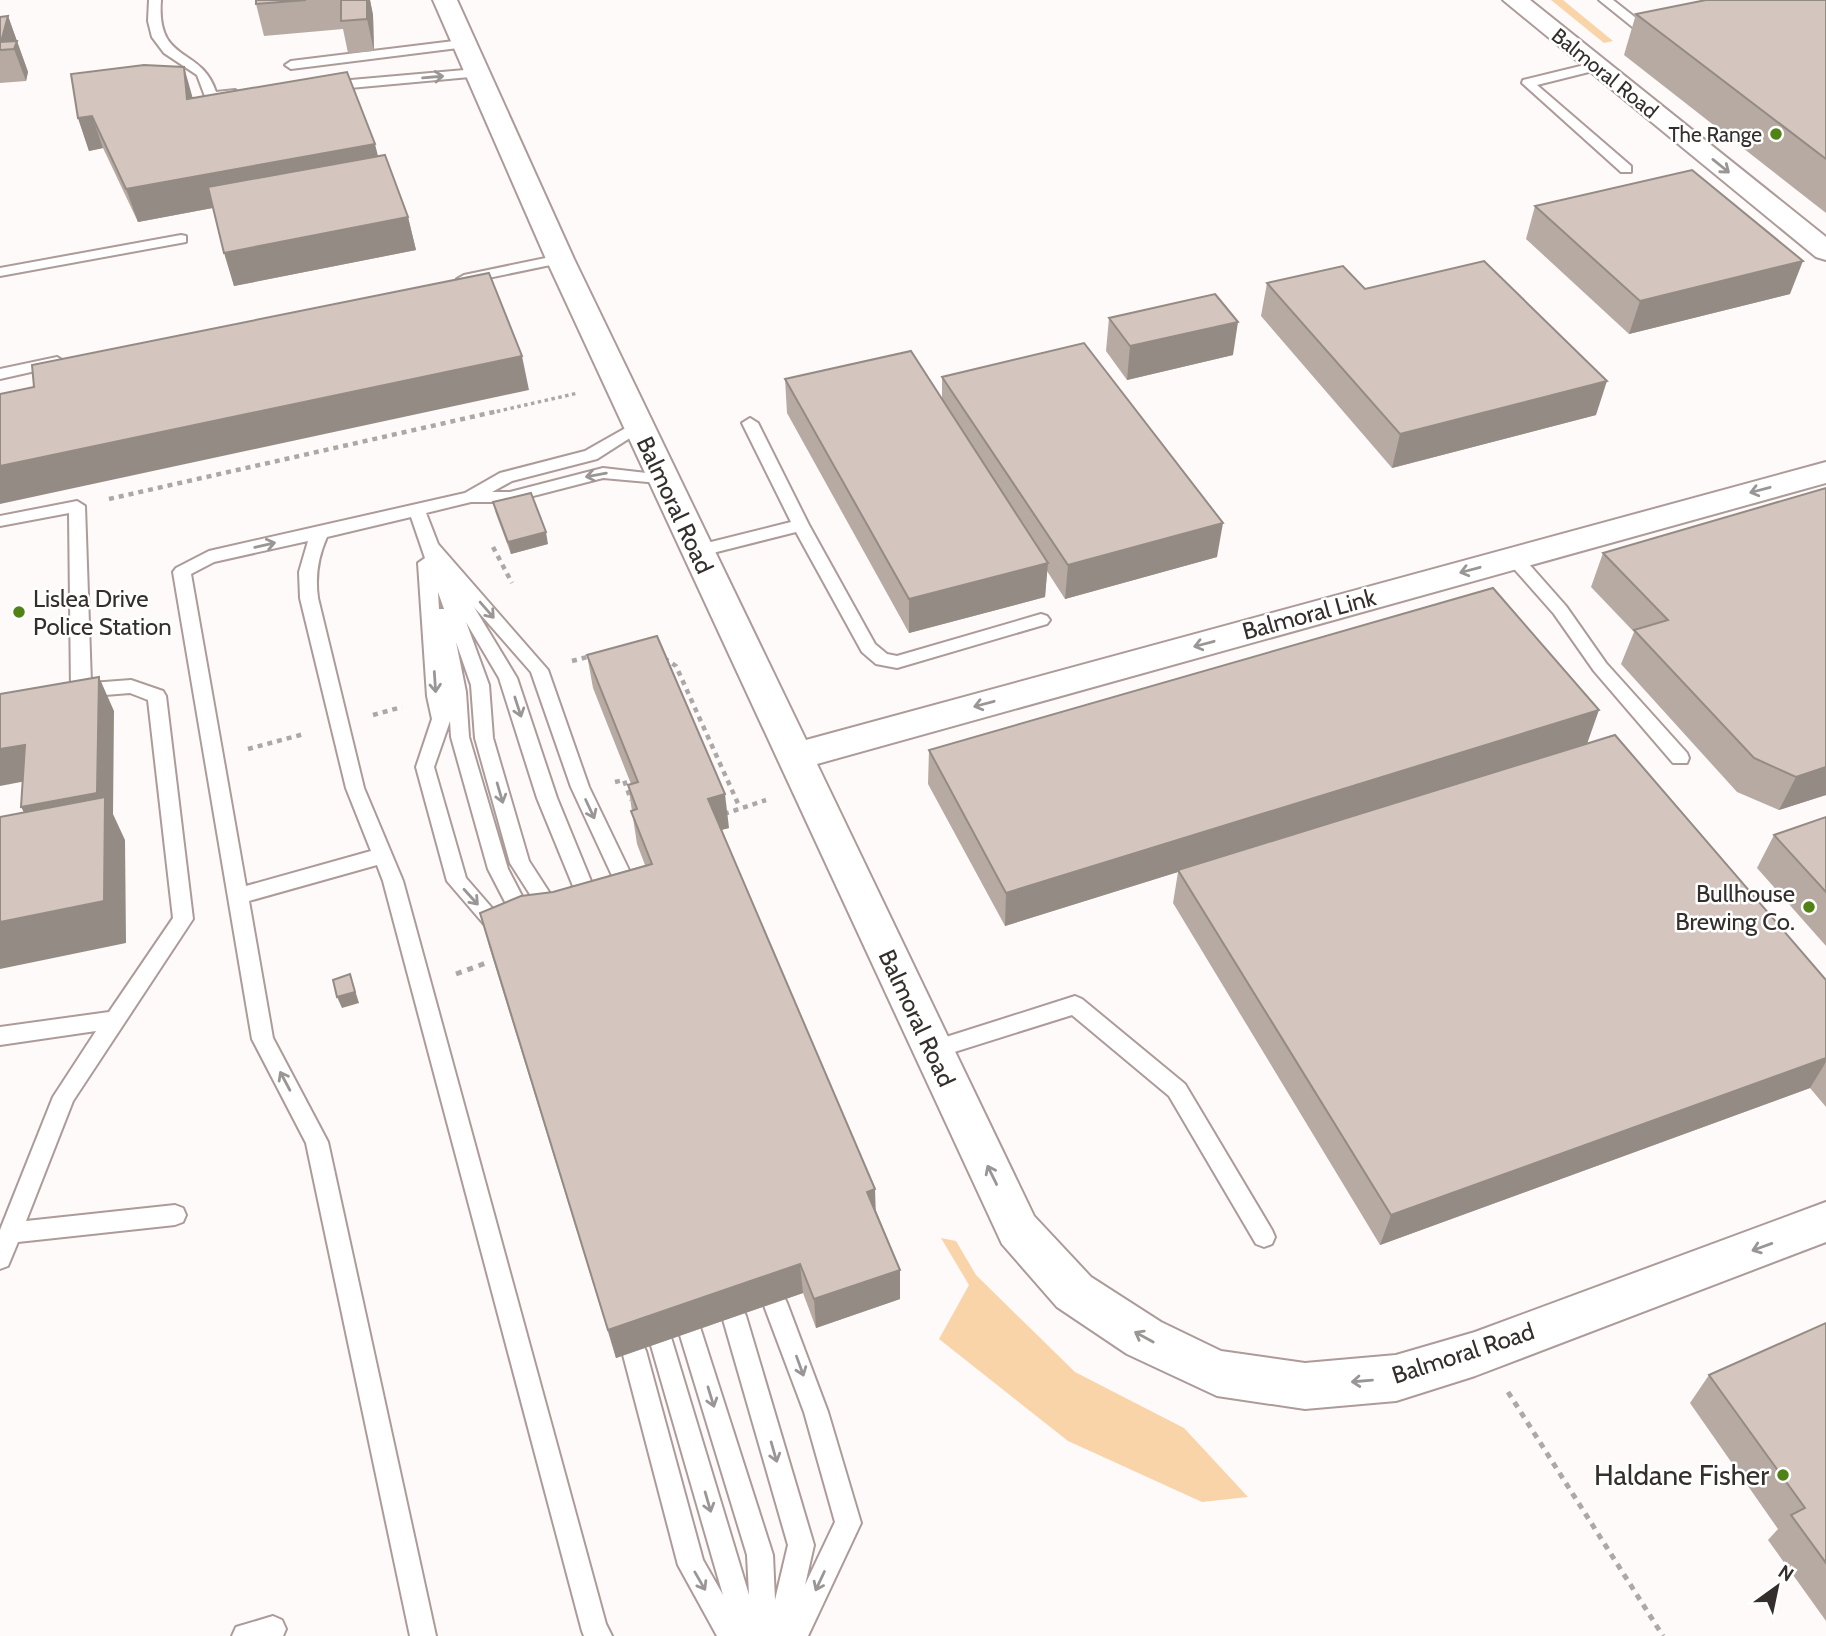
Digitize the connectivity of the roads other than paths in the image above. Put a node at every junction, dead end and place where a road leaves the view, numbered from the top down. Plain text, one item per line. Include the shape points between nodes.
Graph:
1 (155, 0) edge
2 (445, 0) edge
3 (1515, 0) edge
4 (1605, 0) edge
5 (1666, 21) edge
6 (469, 58) junction
7 (290, 65) dead end
8 (1598, 66) junction
9 (307, 88) edge
10 (252, 93) edge
11 (1626, 169) dead end
12 (181, 239) dead end
13 (1826, 251) edge
14 (559, 259) junction
15 (0, 272) edge
16 (450, 282) edge
17 (68, 360) edge
18 (0, 374) edge
19 (750, 423) dead end
20 (638, 426) junction
21 (1826, 472) edge
22 (664, 480) junction
23 (470, 497) junction
24 (417, 511) junction
25 (0, 521) edge
26 (801, 525) junction
27 (320, 533) junction
28 (426, 541) junction
29 (697, 551) junction
30 (1514, 558) junction
31 (1041, 620) dead end
32 (82, 691) junction
33 (55, 696) edge
34 (793, 757) junction
35 (1680, 758) dead end
36 (383, 856) junction
37 (238, 896) junction
38 (635, 903) edge
39 (594, 915) edge
40 (560, 925) edge
41 (529, 929) edge
42 (509, 939) edge
43 (115, 1020) junction
44 (0, 1036) edge
45 (932, 1050) junction
46 (175, 1215) dead end
47 (1826, 1222) edge
48 (10, 1233) junction
49 (1264, 1237) dead end
50 (0, 1259) edge
51 (775, 1303) edge
52 (734, 1316) edge
53 (691, 1332) edge
54 (662, 1342) edge
55 (634, 1351) edge
56 (273, 1629) dead end
57 (245, 1636) edge
58 (423, 1636) edge
59 (599, 1636) edge
60 (732, 1636) edge
61 (748, 1636) edge
62 (764, 1636) edge
63 (780, 1636) edge
64 (794, 1636) edge

1 - 10 lane via 152,20 157,39 203,75 211,96
2 - 6 street, Balmoral Road
3 - 8 street, Balmoral Road
4 - 5 lane via 1639,26
6 - 7 lane
9 -> 6 lane via 390,80
6 - 14 street, Balmoral Road
8 - 11 lane via 1528,83
8 -> 13 street, Balmoral Road
12 - 15 lane
14 - 16 lane
14 - 20 street, Balmoral Road
17 - 18 lane
19 - 26 lane
20 - 22 street, Balmoral Road
20 - 23 lane via 591,455 506,477
21 -> 30 street, Balmoral Link
22 -> 23 lane via 603,473 510,497
22 - 29 street, Balmoral Road
23 - 24 lane
24 - 27 lane
24 - 28 lane
25 - 32 lane via 77,506
26 - 29 lane
26 - 31 lane via 869,649 882,660 897,662
27 - 36 lane via 305,575 309,598 355,788
37 -> 27 lane via 182,572 209,557
28 -> 38 lane via 539,670 580,787
28 -> 39 lane via 508,678 547,798
28 -> 40 lane via 481,685 484,738 520,863
28 - 41 lane via 457,692 460,737 498,870
28 -> 42 lane via 441,719 425,767 457,881
29 - 34 street, Balmoral Road
30 -> 34 street, Balmoral Link
30 - 35 lane
32 - 33 lane
32 - 43 lane via 131,686 157,696 183,919
34 - 45 street, Balmoral Road
36 - 37 lane
36 - 59 lane
58 -> 37 lane via 317,1142 263,1039
43 - 44 lane
43 - 48 lane via 64,1097
47 -> 45 street, Balmoral Road via 1475,1354 1396,1378 1305,1386 1217,1373 1144,1338 1074,1292 1018,1230
45 - 49 lane via 1075,1005 1177,1090
46 - 48 lane
48 - 50 lane
51 -> 64 lane via 816,1412 848,1523
52 -> 63 lane via 801,1545
53 -> 62 lane via 760,1555
54 -> 61 lane
55 -> 60 lane via 691,1565
56 - 57 lane

